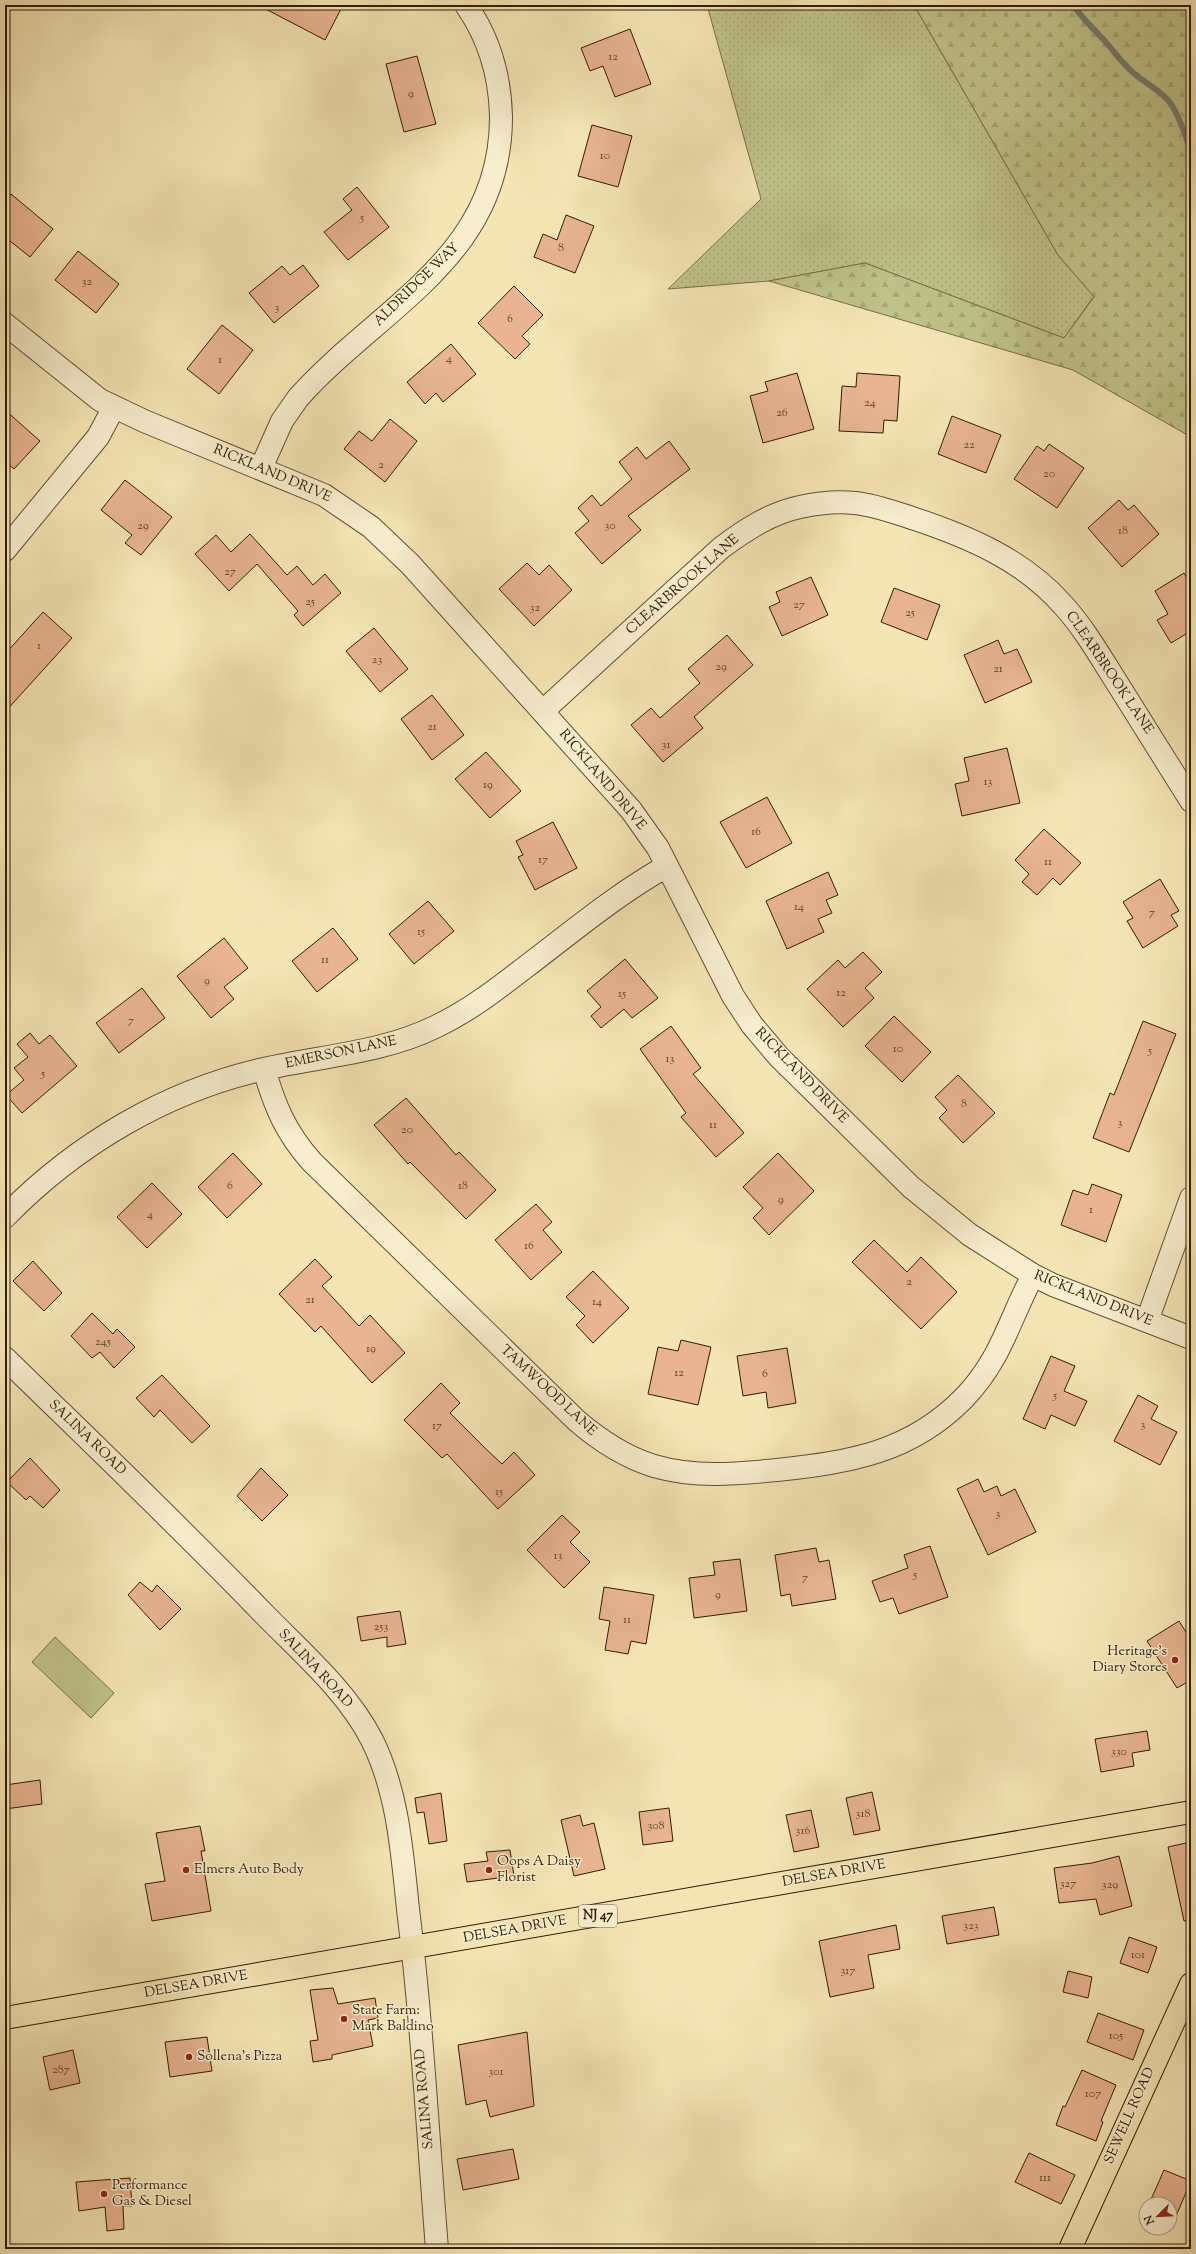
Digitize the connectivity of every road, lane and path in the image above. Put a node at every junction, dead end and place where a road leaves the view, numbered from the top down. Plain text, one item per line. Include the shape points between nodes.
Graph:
1 (466, 5) edge
2 (5, 324) edge
3 (114, 408) junction
4 (260, 468) junction
5 (5, 550) edge
6 (542, 710) junction
7 (1191, 801) edge
8 (667, 866) junction
9 (264, 1069) junction
10 (1191, 1198) edge
11 (5, 1217) edge
12 (1033, 1275) junction
13 (1147, 1321) junction
14 (1191, 1338) edge
15 (5, 1358) edge
16 (1191, 1812) edge
17 (413, 1948) junction
18 (1191, 1984) edge
19 (5, 2018) edge
20 (437, 2249) edge
21 (1070, 2249) edge

1 - 4 street, ALDRIDGE WAY via 488,43 499,91 501,124 498,154 483,203 471,228 445,262 298,398 282,422
2 - 3 street, RICKLAND DRIVE via 83,388
3 - 4 street, RICKLAND DRIVE
3 - 5 street via 98,437
4 - 6 street, RICKLAND DRIVE via 324,495 371,526 401,555
6 - 7 street, CLEARBROOK LANE via 721,548 742,533 765,519 799,507 831,503 862,504 933,525 970,540 1016,565 1044,586 1062,603 1088,638
6 - 8 street, RICKLAND DRIVE via 631,810
8 - 9 street, EMERSON LANE via 628,889 475,1005 440,1025 384,1045
8 - 12 street, RICKLAND DRIVE via 736,1001 765,1042 926,1200 970,1235
9 - 11 street, EMERSON LANE via 194,1090 128,1123 72,1157
9 - 12 street, TAMWOOD LANE via 282,1121 291,1137 318,1168 576,1420 619,1450 660,1467 690,1474 720,1474 822,1465 864,1457 912,1437 950,1411 985,1373 1003,1342
10 - 13 street
12 - 13 street, RICKLAND DRIVE
13 - 14 street, RICKLAND DRIVE
15 - 17 street, SALINA ROAD via 210,1558 334,1686 356,1714 378,1754 392,1800 401,1848
16 - 17 main road, DELSEA DRIVE / NJ 47
17 - 19 main road, DELSEA DRIVE / NJ 47
17 - 20 street, SALINA ROAD
18 - 21 main road, SEWELL ROAD

